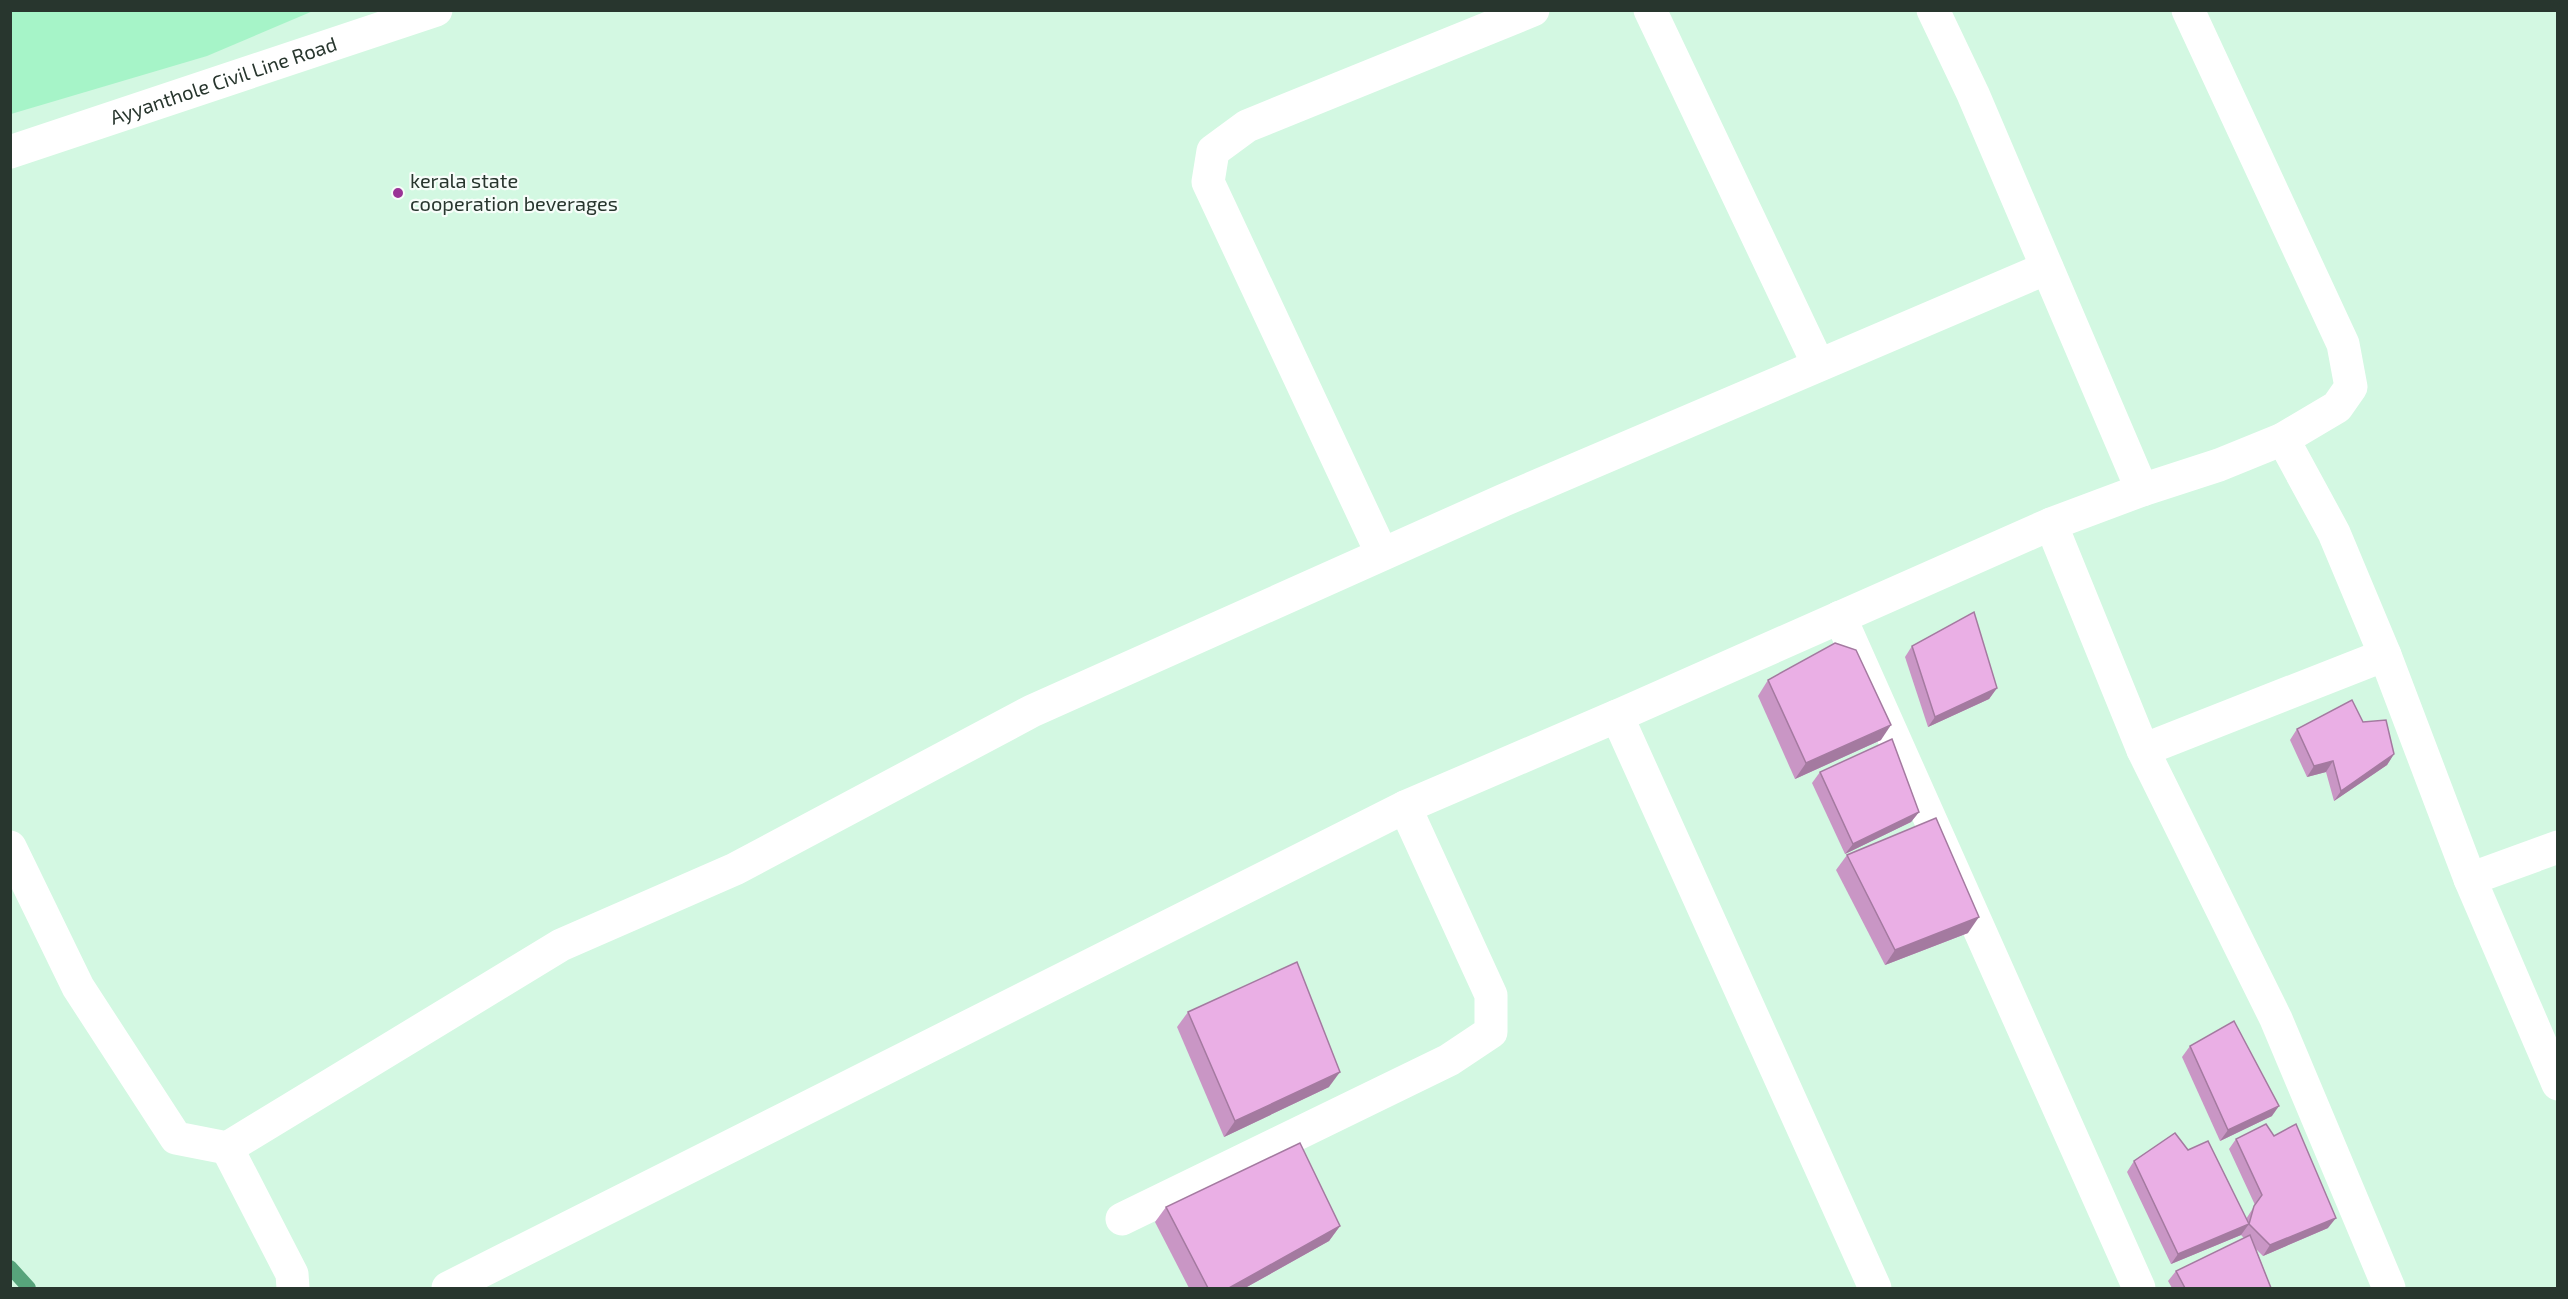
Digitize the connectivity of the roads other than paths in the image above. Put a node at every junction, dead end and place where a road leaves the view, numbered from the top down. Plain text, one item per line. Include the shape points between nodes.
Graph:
1 (436, 10) edge
2 (1533, 10) edge
3 (1650, 10) edge
4 (1933, 10) edge
5 (2188, 10) edge
6 (10, 152) edge
7 (2047, 268) junction
8 (1818, 364) junction
9 (2283, 439) junction
10 (2142, 490) junction
11 (2051, 524) junction
12 (1382, 554) junction
13 (1840, 617) junction
14 (2385, 654) junction
15 (1617, 716) junction
16 (2143, 750) junction
17 (1405, 807) junction
18 (2558, 846) edge
19 (10, 847) edge
20 (2470, 879) junction
21 (2558, 1084) edge
22 (227, 1148) junction
23 (1122, 1219) dead end
24 (293, 1288) edge
25 (448, 1288) edge
26 (1875, 1288) edge
27 (2139, 1288) edge
28 (2389, 1288) edge

1 - 6 street, Ayyanthole Civil Line Road
2 - 12 street via 1247,126 1213,151 1208,182
3 - 8 street
4 - 7 street
5 - 9 street via 2343,344 2351,387 2337,407
7 - 8 street
7 - 10 street
8 - 12 street
9 - 10 street
9 - 14 street via 2334,533
10 - 11 street
11 - 13 street
11 - 16 street
12 - 22 street via 1032,711 735,869 561,945
13 - 15 street
13 - 27 street
14 - 16 street
14 - 20 street
15 - 17 street
15 - 26 street
16 - 28 street via 2276,1019
17 - 23 street via 1491,995 1491,1032 1449,1060
17 - 25 street
18 - 20 street
19 - 22 street via 78,987 176,1138
20 - 21 street
22 - 24 street via 292,1274

